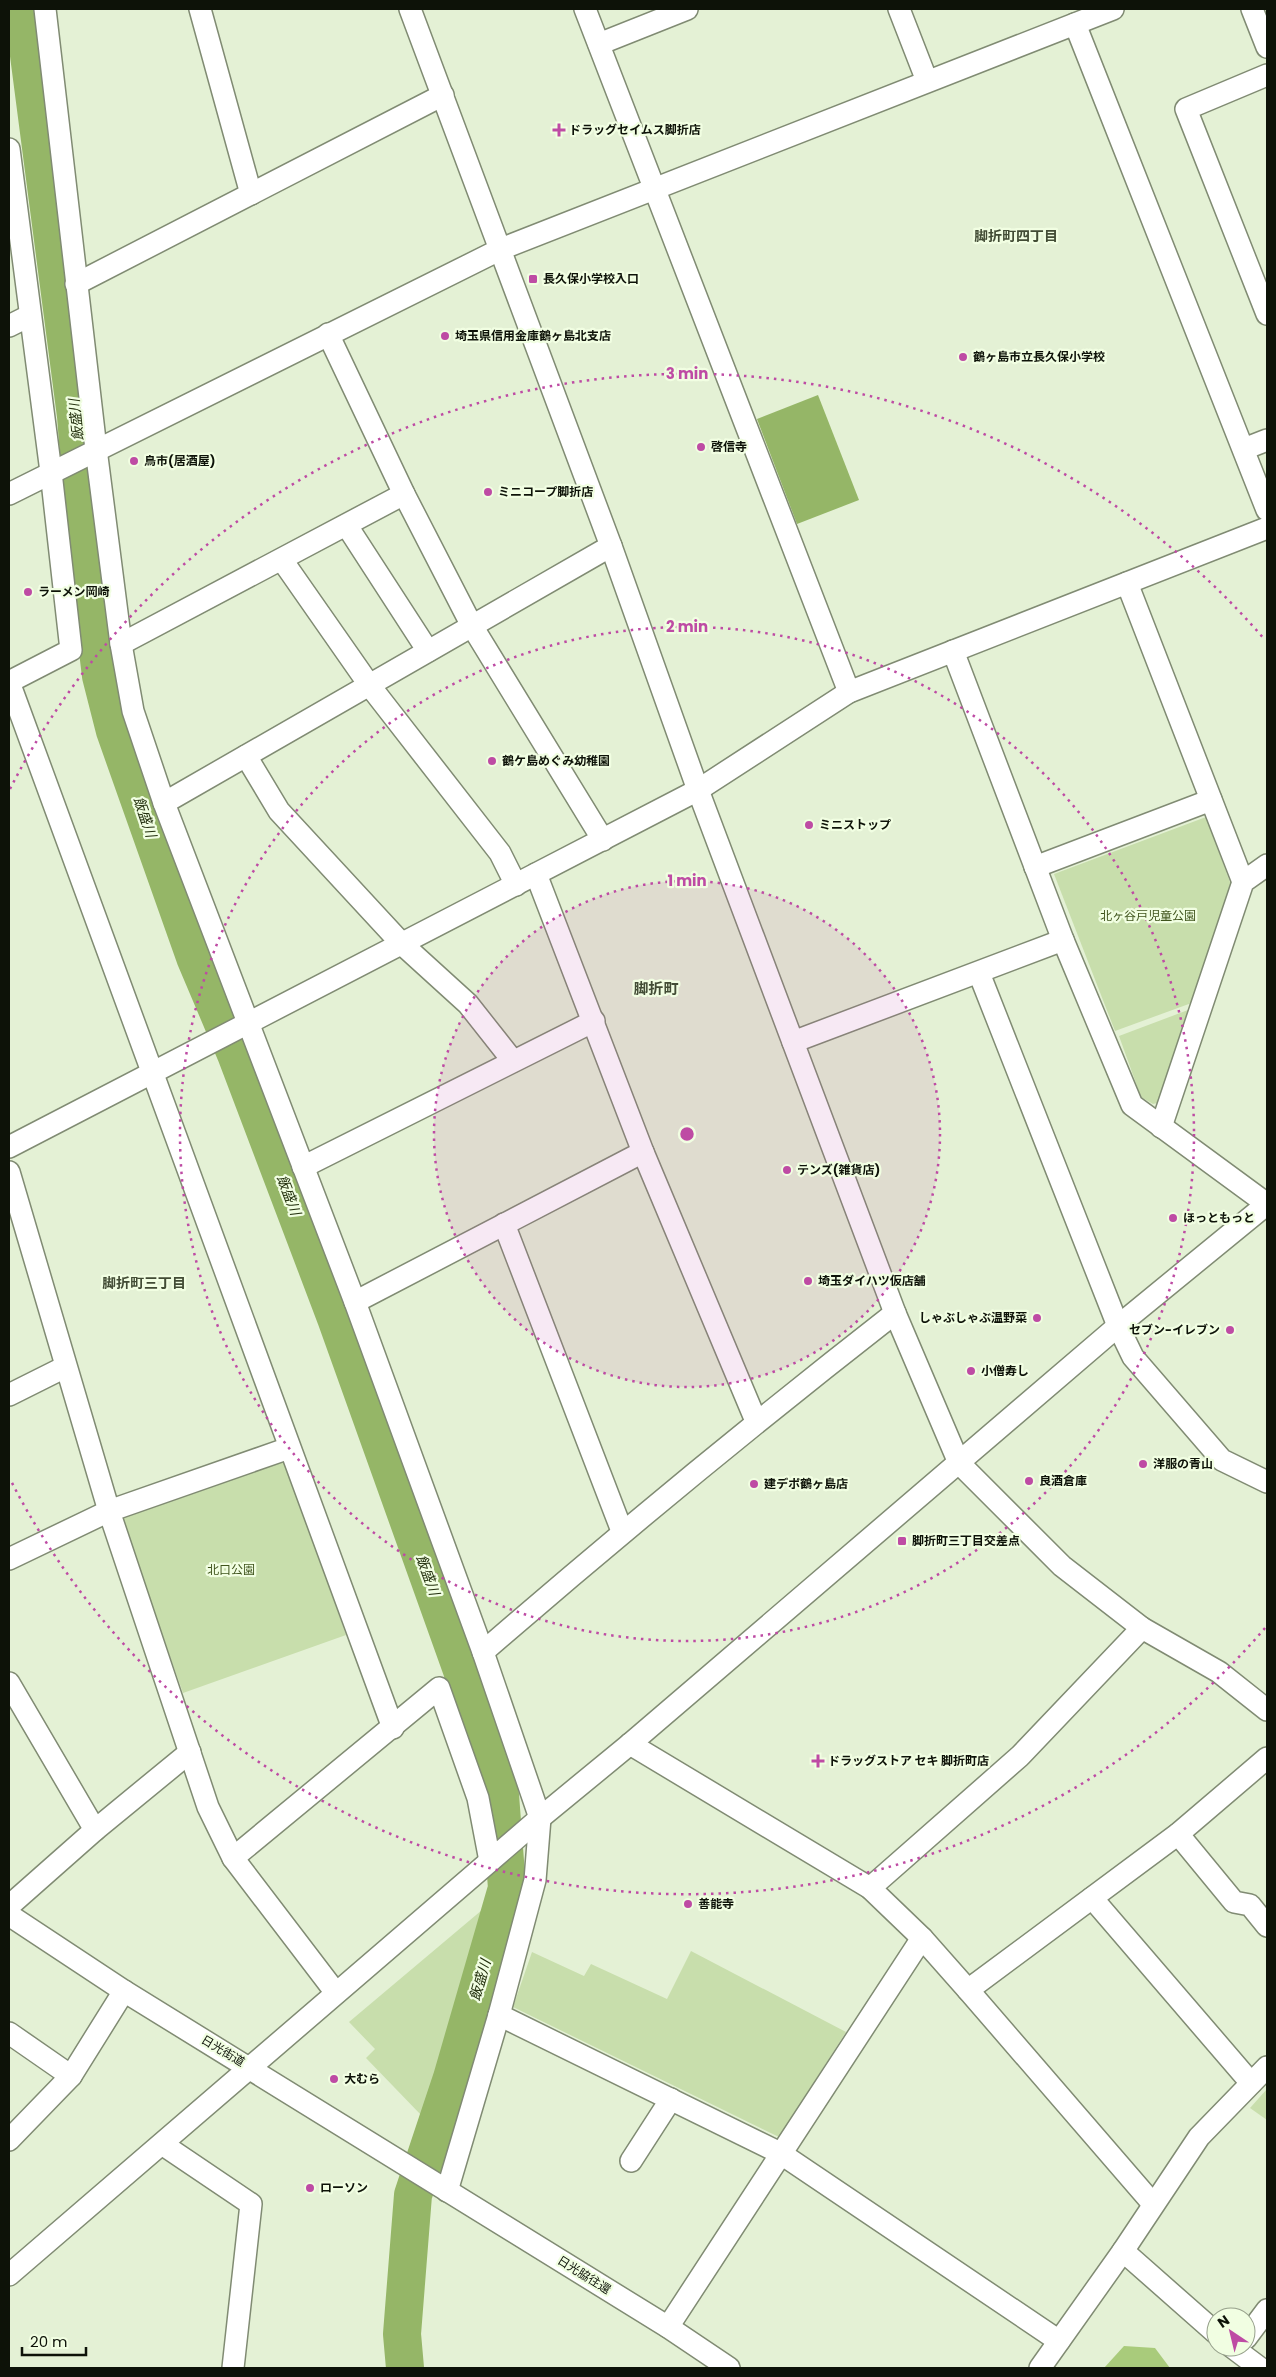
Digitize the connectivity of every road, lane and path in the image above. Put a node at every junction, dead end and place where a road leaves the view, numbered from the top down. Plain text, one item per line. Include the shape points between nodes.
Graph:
1 (45, 9) edge
2 (200, 9) edge
3 (410, 9) edge
4 (585, 9) edge
5 (687, 9) edge
6 (899, 9) edge
7 (1113, 9) edge
8 (1252, 9) edge
9 (1075, 24) junction
10 (599, 44) junction
11 (1267, 47) edge
12 (1267, 75) edge
13 (927, 81) junction
14 (443, 95) junction
15 (9, 150) edge
16 (654, 190) junction
17 (251, 194) junction
18 (501, 248) junction
19 (76, 284) junction
20 (1267, 314) edge
21 (29, 316) junction
22 (9, 326) edge
23 (328, 334) junction
24 (1267, 440) edge
25 (96, 449) junction
26 (1244, 449) junction
27 (51, 472) junction
28 (9, 494) edge
29 (404, 494) junction
30 (1267, 510) edge
31 (347, 526) junction
32 (1267, 528) edge
33 (611, 546) junction
34 (282, 560) junction
35 (1127, 583) junction
36 (472, 626) junction
37 (121, 644) junction
38 (428, 651) junction
39 (953, 651) junction
40 (9, 682) edge
41 (370, 686) junction
42 (849, 692) junction
43 (246, 756) junction
44 (698, 790) junction
45 (1211, 800) junction
46 (164, 803) junction
47 (603, 840) junction
48 (1267, 865) edge
49 (1035, 867) junction
50 (536, 874) junction
51 (1243, 882) junction
52 (516, 885) junction
53 (1063, 940) junction
54 (402, 944) junction
55 (979, 973) junction
56 (594, 1021) junction
57 (249, 1023) junction
58 (794, 1042) junction
59 (513, 1061) junction
60 (152, 1075) junction
61 (1161, 1127) junction
62 (9, 1148) edge
63 (643, 1152) junction
64 (303, 1167) junction
65 (9, 1172) edge
66 (1267, 1204) edge
67 (504, 1224) junction
68 (355, 1302) junction
69 (895, 1313) junction
70 (1118, 1326) junction
71 (65, 1367) junction
72 (9, 1395) edge
73 (756, 1421) junction
74 (289, 1448) junction
75 (959, 1463) junction
76 (1267, 1482) edge
77 (109, 1511) junction
78 (622, 1531) junction
79 (9, 1559) edge
80 (1142, 1628) junction
81 (483, 1652) junction
82 (9, 1683) edge
83 (1267, 1710) edge
84 (393, 1728) junction
85 (630, 1744) junction
86 (190, 1752) junction
87 (1267, 1758) edge
88 (540, 1818) junction
89 (95, 1830) junction
90 (1178, 1834) junction
91 (233, 1858) junction
92 (490, 1861) junction
93 (870, 1888) junction
94 (1092, 1898) junction
95 (9, 1906) edge
96 (9, 1914) edge
97 (1267, 1926) edge
98 (922, 1938) junction
99 (968, 1990) junction
100 (124, 1991) junction
101 (336, 1993) junction
102 (499, 2014) junction
103 (9, 2032) edge
104 (1267, 2066) edge
105 (250, 2067) junction
106 (71, 2076) junction
107 (1251, 2083) junction
108 (671, 2098) junction
109 (9, 2140) edge
110 (162, 2144) junction
111 (780, 2153) junction
112 (631, 2161) dead end
113 (443, 2187) junction
114 (1153, 2204) junction
115 (1123, 2251) junction
116 (9, 2275) edge
117 (1267, 2310) edge
118 (1206, 2324) edge
119 (1256, 2324) edge
120 (668, 2326) junction
121 (1058, 2342) junction
122 (1249, 2357) edge
123 (720, 2366) edge
124 (233, 2368) edge
125 (1040, 2368) edge
126 (1260, 2368) edge

1 - 19 street
2 - 17 street
3 - 14 street
4 - 10 street
5 - 10 street
6 - 13 street
7 - 9 street
8 - 11 street
9 - 13 street
9 - 26 street
10 - 16 street
12 - 20 street via 1186,109
13 - 16 street
14 - 17 street
14 - 18 street
15 - 21 street
16 - 18 street
16 - 42 street
17 - 19 street
18 - 23 street
18 - 33 street
19 - 25 street
21 - 22 street
21 - 27 street
23 - 25 street
23 - 29 street
24 - 26 street
25 - 27 street
25 - 37 street
26 - 30 street
27 - 28 street
27 - 40 street via 71,650
29 - 31 street
29 - 36 street
31 - 34 street
31 - 38 street
32 - 35 street
33 - 36 street
33 - 44 street
34 - 37 street
34 - 41 street
35 - 39 street
35 - 45 street
36 - 38 street
36 - 47 street
37 - 46 street via 133,711
38 - 41 street
39 - 42 street
39 - 49 street
40 - 60 street
41 - 43 street
41 - 52 street via 500,853
42 - 44 street
43 - 46 street
43 - 54 street via 279,811
44 - 47 street
44 - 58 street
45 - 49 street
45 - 51 street
46 - 57 street
47 - 50 street
48 - 51 street
49 - 53 street
50 - 52 street
50 - 56 street
51 - 61 street
52 - 54 street
53 - 55 street
53 - 61 street via 1132,1105
54 - 57 street
54 - 59 street via 468,1004
55 - 58 street
55 - 70 street
56 - 59 street
56 - 63 street
57 - 60 street
57 - 64 street
58 - 69 street
59 - 64 street
60 - 62 street
60 - 74 street
61 - 66 street
63 - 67 street
63 - 73 street
64 - 68 street
65 - 71 street
66 - 70 street
67 - 68 street
67 - 78 street
68 - 81 street
69 - 73 street
69 - 75 street
70 - 75 street
70 - 76 street via 1133,1357 1222,1460
71 - 72 street
71 - 77 street
73 - 78 street
74 - 77 street
74 - 84 street
75 - 80 street via 1062,1566
75 - 85 street
77 - 79 street
77 - 86 street
78 - 81 street
80 - 83 street via 1219,1672
80 - 93 street via 1020,1756
81 - 88 street
82 - 89 street
84 - 91 street
84 - 92 street via 439,1688 478,1798
85 - 88 street
85 - 93 street
86 - 89 street
86 - 91 street via 208,1807
87 - 90 street
88 - 92 street
88 - 102 street via 535,1880
89 - 95 street
90 - 94 street
90 - 97 street via 1234,1902 1250,1905
91 - 101 street
92 - 101 street
93 - 98 street
94 - 99 street
94 - 107 street
96 - 100 street, 日光街道
98 - 99 street
98 - 111 street
99 - 114 street
100 - 105 street, 日光街道
100 - 106 street
101 - 105 street
102 - 108 street
102 - 113 street
103 - 106 street
104 - 107 street
105 - 110 street
105 - 113 street, 日光街道
106 - 109 street
107 - 114 street via 1199,2136
108 - 111 street
108 - 112 street
110 - 116 street
110 - 124 street via 250,2204
111 - 120 street
111 - 121 street
113 - 120 street, 日光脇往還
114 - 115 street
115 - 118 street
115 - 121 street
117 - 119 street
120 - 123 street, 日光脇往還
121 - 125 street
122 - 126 street

